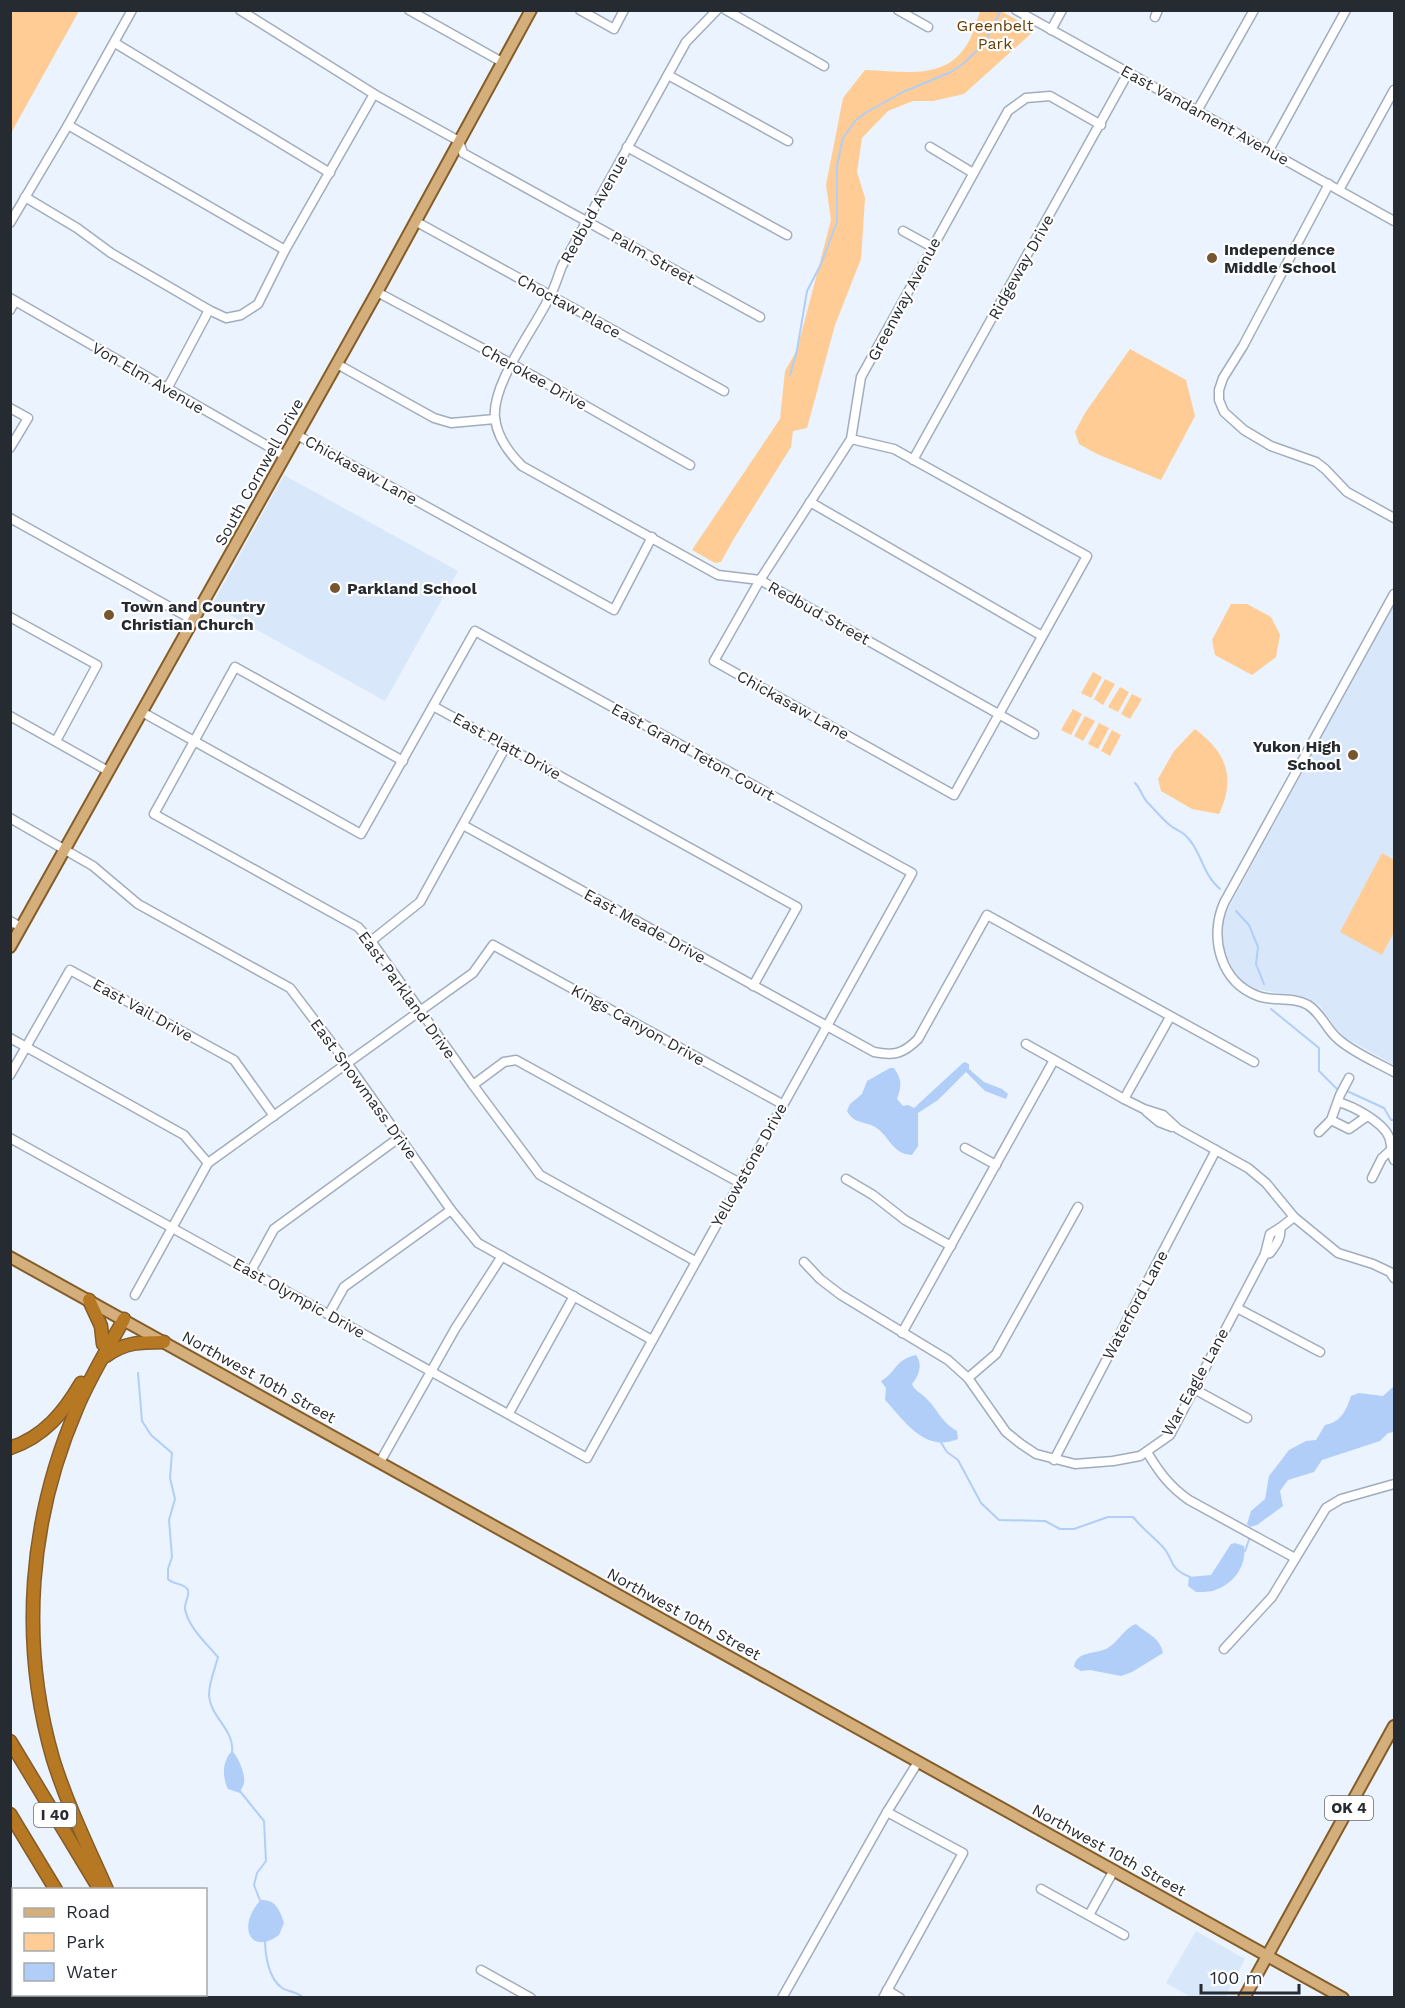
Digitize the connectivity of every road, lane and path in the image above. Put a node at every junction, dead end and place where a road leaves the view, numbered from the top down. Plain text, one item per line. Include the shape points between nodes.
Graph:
1 (132, 10) edge
2 (240, 10) edge
3 (409, 10) edge
4 (531, 10) edge
5 (580, 10) edge
6 (624, 10) edge
7 (717, 10) edge
8 (726, 10) edge
9 (898, 10) edge
10 (1016, 10) edge
11 (1062, 10) edge
12 (1254, 10) edge
13 (1346, 10) edge
14 (928, 27) dead end
15 (1051, 30) junction
16 (115, 43) junction
17 (502, 62) junction
18 (824, 66) dead end
19 (1128, 73) junction
20 (668, 75) junction
21 (1395, 90) edge
22 (374, 94) junction
23 (1197, 111) junction
24 (68, 125) junction
25 (1101, 125) junction
26 (459, 141) junction
27 (788, 141) dead end
28 (627, 147) junction
29 (930, 147) dead end
30 (1269, 150) junction
31 (973, 172) junction
32 (330, 173) junction
33 (1329, 184) junction
34 (1339, 190) junction
35 (25, 197) junction
36 (415, 221) junction
37 (1395, 221) edge
38 (587, 222) junction
39 (10, 223) edge
40 (903, 231) dead end
41 (787, 235) dead end
42 (932, 247) junction
43 (285, 250) junction
44 (377, 292) junction
45 (550, 296) junction
46 (13, 300) edge
47 (10, 310) edge
48 (209, 310) junction
49 (760, 317) dead end
50 (337, 364) junction
51 (512, 364) junction
52 (167, 389) junction
53 (724, 391) dead end
54 (10, 408) edge
55 (495, 419) junction
56 (297, 435) junction
57 (851, 439) junction
58 (10, 448) edge
59 (285, 456) junction
60 (913, 460) junction
61 (690, 465) dead end
62 (810, 502) junction
63 (10, 518) edge
64 (1395, 518) edge
65 (652, 537) junction
66 (760, 580) junction
67 (1395, 594) edge
68 (10, 617) edge
69 (193, 620) junction
70 (1042, 636) junction
71 (433, 706) junction
72 (142, 712) junction
73 (999, 714) junction
74 (10, 716) edge
75 (1034, 734) dead end
76 (56, 741) junction
77 (195, 741) junction
78 (506, 746) junction
79 (403, 761) junction
80 (108, 771) junction
81 (10, 818) edge
82 (463, 825) junction
83 (65, 848) junction
84 (912, 873) joint
85 (10, 921) edge
86 (21, 927) junction
87 (371, 941) junction
88 (10, 946) edge
89 (753, 986) junction
90 (420, 1012) junction
91 (1170, 1017) junction
92 (827, 1026) junction
93 (10, 1038) edge
94 (1026, 1044) dead end
95 (26, 1047) junction
96 (1054, 1060) junction
97 (1254, 1062) dead end
98 (347, 1063) junction
99 (1395, 1072) edge
100 (10, 1075) edge
101 (1349, 1078) dead end
102 (473, 1085) junction
103 (1124, 1099) junction
104 (1338, 1102) junction
105 (782, 1104) junction
106 (274, 1116) junction
107 (1366, 1117) junction
108 (1331, 1120) junction
109 (1319, 1132) dead end
110 (1392, 1136) edge
111 (400, 1137) junction
112 (10, 1138) edge
113 (965, 1148) dead end
114 (1393, 1149) edge
115 (1216, 1150) junction
116 (1395, 1160) edge
117 (208, 1163) junction
118 (996, 1165) junction
119 (1372, 1178) dead end
120 (846, 1179) dead end
121 (740, 1183) junction
122 (1078, 1207) dead end
123 (451, 1210) junction
124 (1294, 1217) junction
125 (172, 1227) junction
126 (951, 1246) junction
127 (502, 1256) junction
128 (10, 1257) edge
129 (695, 1262) junction
130 (804, 1262) dead end
131 (250, 1271) junction
132 (1395, 1278) edge
133 (135, 1295) dead end
134 (574, 1296) junction
135 (89, 1300) junction
136 (1237, 1308) junction
137 (329, 1314) junction
138 (121, 1318) junction
139 (902, 1333) junction
140 (652, 1340) junction
141 (164, 1342) junction
142 (103, 1344) junction
143 (1320, 1352) dead end
144 (103, 1359) junction
145 (431, 1371) junction
146 (968, 1378) junction
147 (1194, 1389) junction
148 (509, 1413) junction
149 (1247, 1418) dead end
150 (10, 1448) edge
151 (1147, 1452) junction
152 (587, 1458) joint
153 (1054, 1460) junction
154 (380, 1462) junction
155 (1395, 1484) edge
156 (1295, 1558) junction
157 (1224, 1649) dead end
158 (1395, 1726) edge
159 (10, 1741) edge
160 (918, 1762) junction
161 (887, 1812) junction
162 (10, 1814) edge
163 (1114, 1870) junction
164 (55, 1888) edge
165 (99, 1888) edge
166 (107, 1888) edge
167 (1041, 1889) dead end
168 (1089, 1916) junction
169 (1124, 1935) dead end
170 (1267, 1955) junction
171 (481, 1970) dead end
172 (885, 1994) edge
173 (531, 1998) edge
174 (783, 1998) edge
175 (900, 1998) edge
176 (1244, 1998) edge
177 (1343, 1998) edge

1 - 16 street
2 - 22 street, Palm Street
3 - 17 street
4 - 17 main road, South Cornwell Drive
5 - 6 street via 614,29
7 - 20 street, Redbud Avenue via 686,42
8 - 18 street
9 - 14 street
10 - 15 street, East Vandament Avenue
11 - 15 street
12 - 23 street
13 - 30 street
15 - 19 street, East Vandament Avenue
16 - 24 street
16 - 32 street
17 - 26 main road, South Cornwell Drive
19 - 23 street, East Vandament Avenue
19 - 25 street, Ridgeway Drive
20 - 27 street
20 - 28 street, Redbud Avenue
21 - 34 street
22 - 26 street, Palm Street
22 - 32 street
23 - 30 street, East Vandament Avenue
24 - 35 street
24 - 43 street
25 - 31 street, Greenway Avenue via 1050,96 1026,98 1008,111
25 - 60 street, Ridgeway Drive
26 - 36 main road, South Cornwell Drive
26 - 38 street, Palm Street via 463,153
28 - 38 street, Redbud Avenue
28 - 41 street
29 - 31 street
30 - 33 street, East Vandament Avenue
31 - 42 street, Greenway Avenue
32 - 43 street
33 - 34 street, East Vandament Avenue
33 - 64 street via 1244,346 1223,378 1220,400 1224,412 1244,430 1271,446 1316,462 1347,492
34 - 37 street, East Vandament Avenue
35 - 39 street
35 - 48 street
36 - 44 main road, South Cornwell Drive
36 - 45 street, Choctaw Place
38 - 45 street, Redbud Avenue
38 - 49 street, Palm Street
40 - 42 street
42 - 57 street, Greenway Avenue via 861,377
43 - 48 street via 258,304 241,315 226,318
44 - 50 main road, South Cornwell Drive
44 - 51 street, Cherokee Drive
45 - 51 street, Redbud Avenue
45 - 53 street, Choctaw Place
46 - 47 street
46 - 52 street, Von Elm Avenue
48 - 52 street
50 - 55 street via 442,421
50 - 56 main road, South Cornwell Drive
51 - 55 street, Redbud Avenue via 500,389
51 - 61 street, Cherokee Drive
52 - 59 street, Von Elm Avenue
54 - 58 street via 28,418
55 - 65 street, Redbud Street via 510,454 522,466
56 - 59 main road, South Cornwell Drive
56 - 65 street, Chickasaw Lane via 614,610
57 - 60 street via 894,449
57 - 62 street, Greenway Avenue
59 - 69 main road, South Cornwell Drive
60 - 70 street via 1087,556
62 - 66 street, Greenway Avenue
62 - 70 street
63 - 69 street
65 - 66 street, Redbud Street via 718,575
66 - 73 street, Redbud Street
66 - 73 street, Chickasaw Lane via 714,661 954,795
67 - 99 street via 1224,903 1217,935 1224,966 1245,989 1266,998 1304,1003 1318,1013 1337,1039
68 - 76 street via 97,665
69 - 72 main road, South Cornwell Drive
70 - 73 street
71 - 78 street, East Platt Drive
71 - 79 street, East Platt Drive
71 - 84 street, East Grand Teton Court via 475,631
72 - 77 street
72 - 80 main road, South Cornwell Drive
73 - 75 street, Redbud Street
74 - 76 street
76 - 80 street
77 - 79 street, East Platt Drive via 362,834
77 - 79 street via 235,667
77 - 87 street, East Parkland Drive via 154,814 358,927
78 - 82 street
78 - 89 street, East Platt Drive via 797,907
80 - 83 main road, South Cornwell Drive
81 - 83 street, East Snowmass Drive
82 - 87 street via 420,902
82 - 89 street, East Meade Drive
83 - 86 main road, South Cornwell Drive
83 - 98 street, East Snowmass Drive via 138,904 290,988
84 - 92 street, Yellowstone Drive
85 - 86 street
86 - 88 main road, South Cornwell Drive
87 - 90 street, East Parkland Drive
89 - 92 street, East Meade Drive
90 - 98 street
90 - 102 street, East Parkland Drive
90 - 105 street, Kings Canyon Drive via 473,973 493,945
91 - 92 street, East Meade Drive via 987,915 918,1039 907,1050 890,1055 873,1052
91 - 97 street
91 - 103 street
92 - 105 street, Yellowstone Drive
93 - 95 street
94 - 96 street
95 - 100 street
95 - 106 street, East Vail Drive via 70,970 234,1060
95 - 117 street via 184,1135
96 - 103 street
96 - 118 street
98 - 106 street
98 - 111 street, East Snowmass Drive
101 - 104 street
102 - 121 street via 504,1062 516,1060
102 - 129 street, East Parkland Drive via 540,1175
103 - 115 street via 1162,1115 1178,1129
104 - 107 street
104 - 108 street
105 - 121 street, Yellowstone Drive
106 - 117 street
107 - 108 street via 1350,1129
107 - 110 street
108 - 109 street
110 - 114 street
111 - 123 street, East Snowmass Drive
111 - 131 street via 274,1229
112 - 125 street, East Olympic Drive
113 - 118 street
114 - 116 street
114 - 119 street via 1382,1158
115 - 124 street via 1266,1183
115 - 153 street, Waterford Lane
117 - 125 street
118 - 126 street
120 - 126 street via 904,1220
121 - 129 street, Yellowstone Drive
122 - 146 street via 996,1354
123 - 127 street, East Snowmass Drive via 478,1243
123 - 137 street via 344,1287
124 - 132 street via 1338,1253 1373,1264
124 - 136 street, War Eagle Lane via 1280,1228 1276,1243 1265,1254
125 - 131 street, East Olympic Drive
125 - 133 street
126 - 139 street
127 - 134 street, East Snowmass Drive
127 - 145 street
128 - 135 main road, Northwest 10th Street
129 - 140 street, Yellowstone Drive
130 - 139 street, War Eagle Lane via 841,1295
131 - 137 street, East Olympic Drive
134 - 140 street, East Snowmass Drive
134 - 148 street
135 - 138 main road, Northwest 10th Street
135 - 142 highway via 101,1326
136 - 143 street
136 - 147 street, War Eagle Lane
137 - 145 street, East Olympic Drive
138 - 141 main road, Northwest 10th Street
138 - 142 highway
138 - 144 highway
139 - 146 street, War Eagle Lane via 948,1360
140 - 152 street, Yellowstone Drive
141 - 144 highway via 127,1344
141 - 154 main road, Northwest 10th Street
142 - 150 highway via 63,1412 40,1432
144 - 166 highway via 78,1405 51,1482 38,1542 33,1618 37,1683 51,1751 75,1818
145 - 148 street, East Olympic Drive
145 - 154 street
146 - 153 street, War Eagle Lane via 1006,1432 1036,1454
147 - 149 street
147 - 151 street, War Eagle Lane via 1170,1435
148 - 152 street, East Olympic Drive
151 - 153 street, War Eagle Lane via 1113,1461 1075,1464
151 - 156 street via 1160,1474 1188,1500
154 - 160 main road, Northwest 10th Street
155 - 156 street via 1341,1499 1326,1508
156 - 157 street via 1272,1597
158 - 170 main road, OK 4
159 - 165 highway, I 40
160 - 161 street
160 - 163 main road, Northwest 10th Street
161 - 172 street via 963,1853
161 - 174 street
162 - 164 highway, I 40
163 - 168 street
163 - 170 main road, Northwest 10th Street
167 - 168 street
168 - 169 street
170 - 176 main road, OK 4
170 - 177 main road, Northwest 10th Street
171 - 173 street
172 - 175 street

